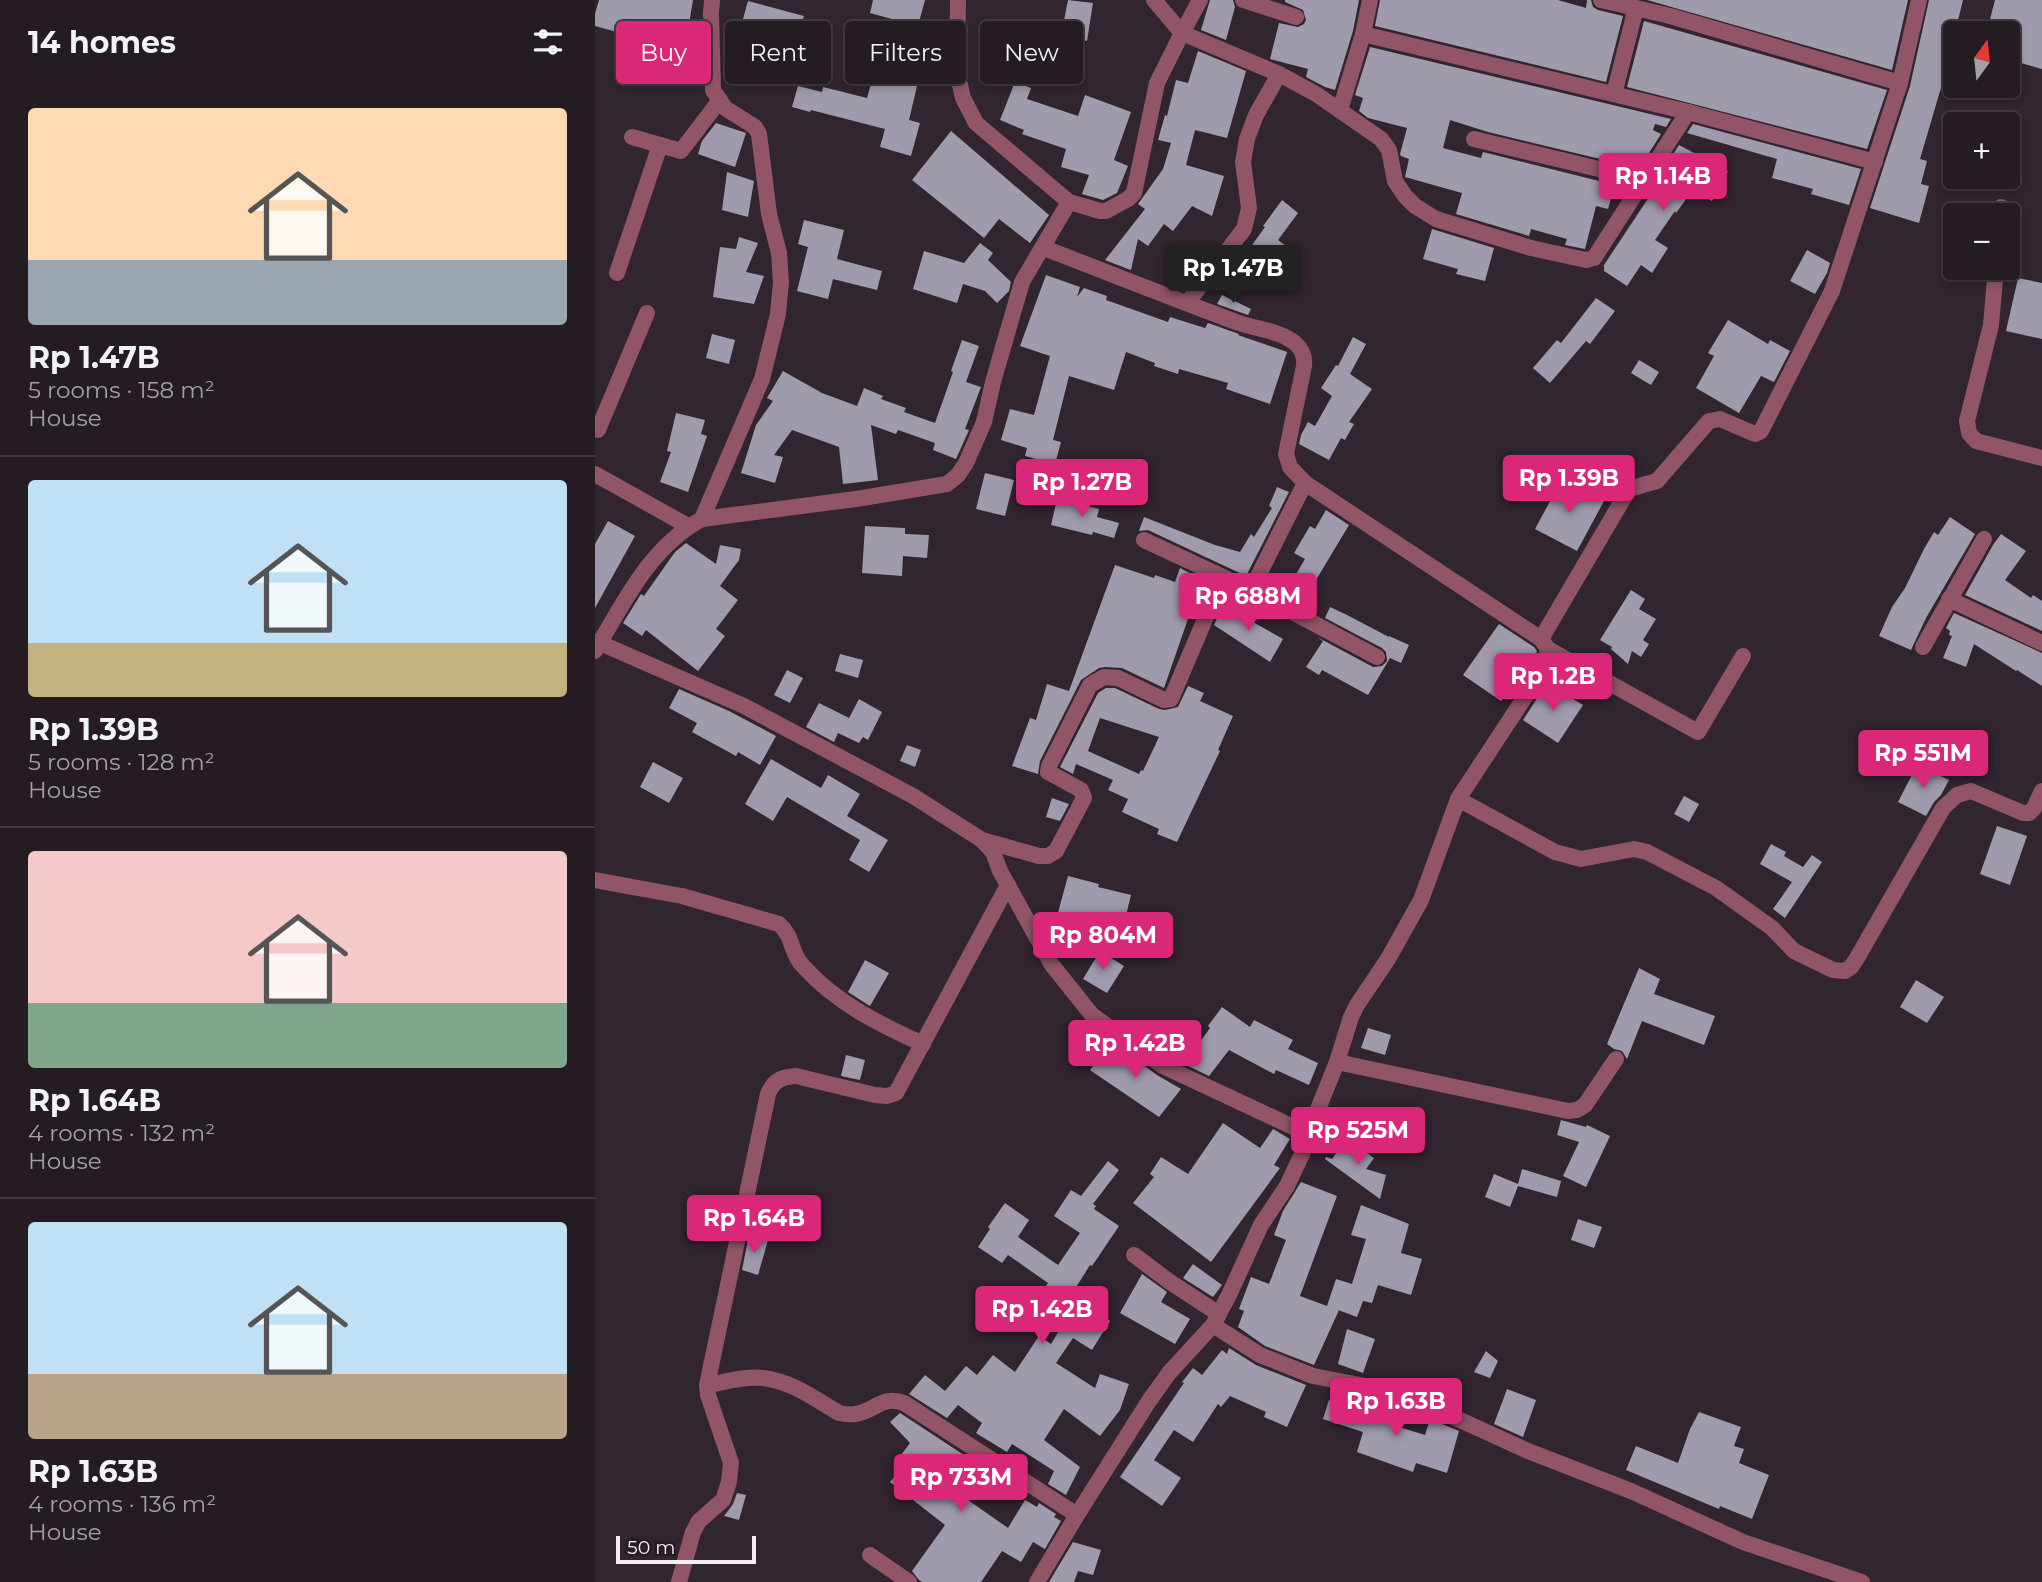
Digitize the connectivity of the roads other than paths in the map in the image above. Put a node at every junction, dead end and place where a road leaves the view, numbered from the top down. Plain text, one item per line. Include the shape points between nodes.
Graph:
1 (712, 0) edge
2 (958, 0) edge
3 (1154, 0) edge
4 (1200, 0) edge
5 (1243, 0) edge
6 (1370, 0) edge
7 (1601, 0) edge
8 (1919, 0) edge
9 (1636, 8) junction
10 (1296, 17) dead end
11 (1182, 33) junction
12 (1363, 34) junction
13 (1279, 74) junction
14 (1900, 83) junction
15 (1614, 94) junction
16 (720, 100) junction
17 (1340, 110) junction
18 (1688, 112) junction
19 (632, 137) dead end
20 (1474, 139) dead end
21 (660, 145) junction
22 (1875, 162) junction
23 (1641, 185) junction
24 (1069, 202) junction
25 (1044, 248) junction
26 (617, 273) dead end
27 (1995, 280) edge
28 (1187, 303) junction
29 (647, 313) dead end
30 (596, 432) edge
31 (2042, 458) edge
32 (595, 474) edge
33 (1305, 483) junction
34 (695, 522) junction
35 (1984, 539) dead end
36 (1144, 540) dead end
37 (1223, 577) junction
38 (1251, 590) junction
39 (1949, 600) junction
40 (2042, 643) edge
41 (1545, 644) junction
42 (597, 647) edge
43 (1923, 647) dead end
44 (1744, 656) dead end
45 (1377, 657) dead end
46 (2042, 791) edge
47 (1458, 799) junction
48 (988, 846) junction
49 (1004, 878) junction
50 (595, 880) edge
51 (923, 1044) junction
52 (1616, 1059) dead end
53 (1337, 1062) junction
54 (1308, 1134) junction
55 (1134, 1255) dead end
56 (1216, 1320) junction
57 (707, 1385) junction
58 (1077, 1515) junction
59 (870, 1555) dead end
60 (679, 1582) edge
61 (909, 1582) edge
62 (1037, 1582) edge
63 (1862, 1582) edge

1 - 16 street via 713,90
2 - 24 street via 957,72 976,123
3 - 11 street
4 - 11 street
5 - 10 street
6 - 12 street
7 - 9 street
8 - 14 street
9 - 14 street
9 - 15 street
11 - 13 street
11 - 24 street via 1157,83 1133,193 1106,211
12 - 15 street
12 - 17 street
13 - 17 street
13 - 28 street via 1247,139 1243,162 1249,208 1244,229
14 - 22 street
15 - 18 street
16 - 21 street via 681,151
16 - 34 street via 759,134 781,282 762,379
17 - 23 street via 1381,139 1389,150 1395,181 1415,206 1436,219 1531,248 1594,258
18 - 22 street
18 - 23 street
19 - 21 street
20 - 23 street via 1615,173
21 - 26 street
22 - 41 street via 1832,291 1761,431 1755,434 1720,419 1709,421 1657,481 1629,489
24 - 25 street
25 - 28 street
25 - 34 street via 1022,282 984,422 953,480
27 - 31 street via 1991,325 1967,421 1969,433 1976,442
28 - 33 street via 1285,337 1300,349 1304,366 1286,454 1290,467
29 - 30 street
32 - 34 street
33 - 38 street
33 - 41 street
34 - 42 street via 653,558
35 - 39 street
36 - 37 street
37 - 38 street
37 - 48 street via 1171,699 1164,700 1118,678 1104,677 1090,685 1049,766 1048,772 1084,794 1056,851 1039,856
38 - 45 street
39 - 40 street
39 - 43 street
41 - 44 street via 1698,732
41 - 47 street via 1544,668
42 - 48 street via 756,712 913,796
46 - 47 street via 2029,813 1971,791 1957,795 1943,808 1857,958 1845,971 1794,951 1772,928 1716,888 1647,852 1634,849 1569,857
47 - 53 street via 1422,900 1357,1005
48 - 49 street
49 - 51 street
49 - 54 street via 1052,965 1092,1015 1163,1066
50 - 51 street via 682,896 779,924 802,966 847,1005
51 - 57 street via 895,1093 887,1096 796,1076 773,1082
52 - 53 street via 1585,1105 1568,1111
53 - 54 street
54 - 56 street via 1287,1186 1261,1225
55 - 56 street
56 - 58 street via 1149,1401
56 - 63 street via 1260,1355 1313,1376 1376,1388 1438,1410 1743,1542
57 - 58 street via 747,1378 775,1380 848,1415 887,1400 904,1403
57 - 60 street via 731,1463 729,1482 723,1500 693,1532
58 - 62 street
59 - 61 street

